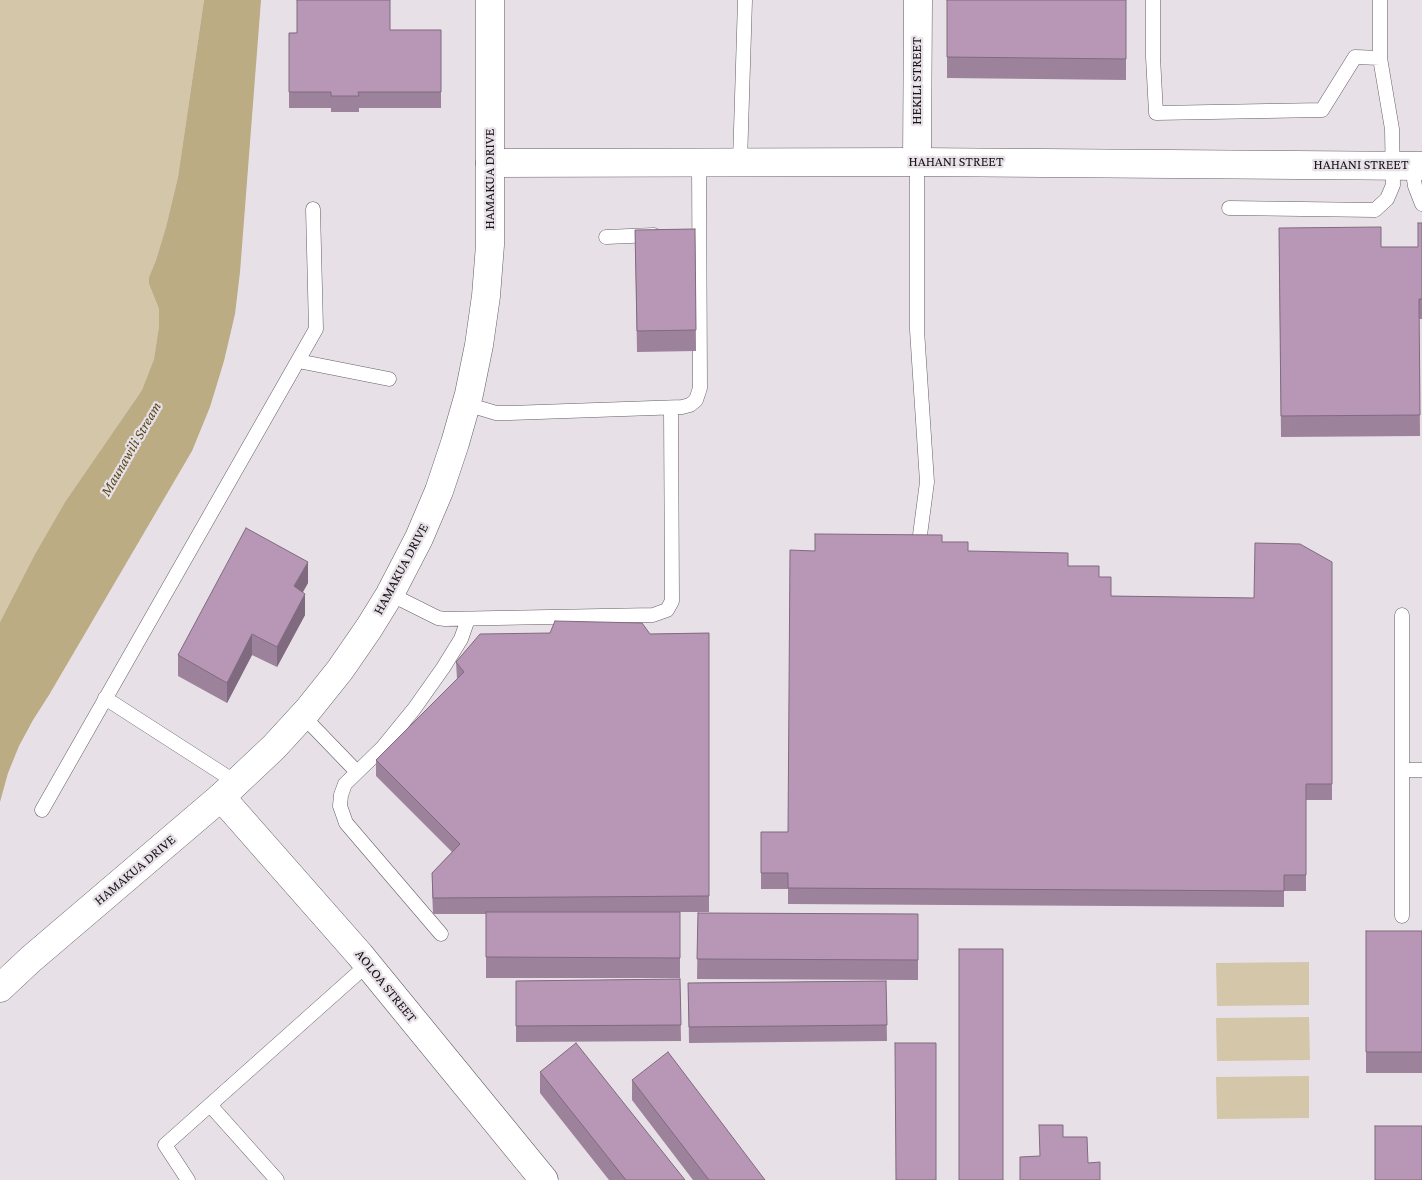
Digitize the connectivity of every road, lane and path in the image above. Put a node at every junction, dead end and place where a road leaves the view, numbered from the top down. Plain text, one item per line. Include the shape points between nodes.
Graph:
1 (490, 0) edge
2 (745, 0) edge
3 (918, 0) edge
4 (1153, 0) edge
5 (1380, 0) edge
6 (1380, 58) junction
7 (700, 162) junction
8 (740, 162) junction
9 (917, 162) junction
10 (490, 163) junction
11 (1409, 166) edge
12 (1422, 204) edge
13 (1229, 208) dead end
14 (313, 209) dead end
15 (671, 234) edge
16 (606, 237) dead end
17 (298, 361) junction
18 (389, 379) dead end
19 (466, 404) junction
20 (672, 408) junction
21 (920, 535) edge
22 (390, 594) junction
23 (1402, 615) dead end
24 (468, 619) junction
25 (105, 698) junction
26 (303, 716) junction
27 (1402, 770) junction
28 (1422, 770) edge
29 (357, 772) junction
30 (229, 790) junction
31 (42, 810) dead end
32 (1402, 916) dead end
33 (441, 934) dead end
34 (368, 964) junction
35 (0, 988) edge
36 (210, 1105) junction
37 (188, 1180) edge
38 (277, 1180) edge
39 (544, 1180) edge

1 - 10 street, HAMAKUA DRIVE
2 - 8 lane
3 - 9 street, HEKILI STREET
4 - 6 lane via 1156,113 1322,110 1355,57
5 - 6 lane
6 - 11 lane via 1392,129
7 - 8 street, HAHANI STREET
7 - 10 street, HAHANI STREET
7 - 20 lane via 695,233 699,395 690,405
8 - 9 street, HAHANI STREET
9 - 11 street, HAHANI STREET
9 - 21 lane via 917,330 927,482
10 - 19 street, HAMAKUA DRIVE via 486,296
11 - 12 lane
11 - 13 lane via 1393,185 1387,200 1375,210
14 - 17 lane via 316,329
15 - 16 lane
17 - 18 lane
17 - 25 lane
19 - 20 lane via 496,413
19 - 22 street, HAMAKUA DRIVE via 439,492
20 - 24 lane via 672,601 667,610 653,615
22 - 24 lane via 438,618
22 - 26 street, HAMAKUA DRIVE via 340,670
23 - 27 lane
24 - 29 lane via 461,639 414,709
25 - 30 lane
25 - 31 lane
26 - 29 lane
26 - 30 street, HAMAKUA DRIVE
27 - 28 lane
27 - 32 lane
29 - 33 lane via 345,784 341,795 340,806 346,823
30 - 34 street, AOLOA STREET
30 - 35 street, HAMAKUA DRIVE
34 - 36 lane
34 - 39 street, AOLOA STREET
36 - 37 lane via 165,1145
36 - 38 lane

